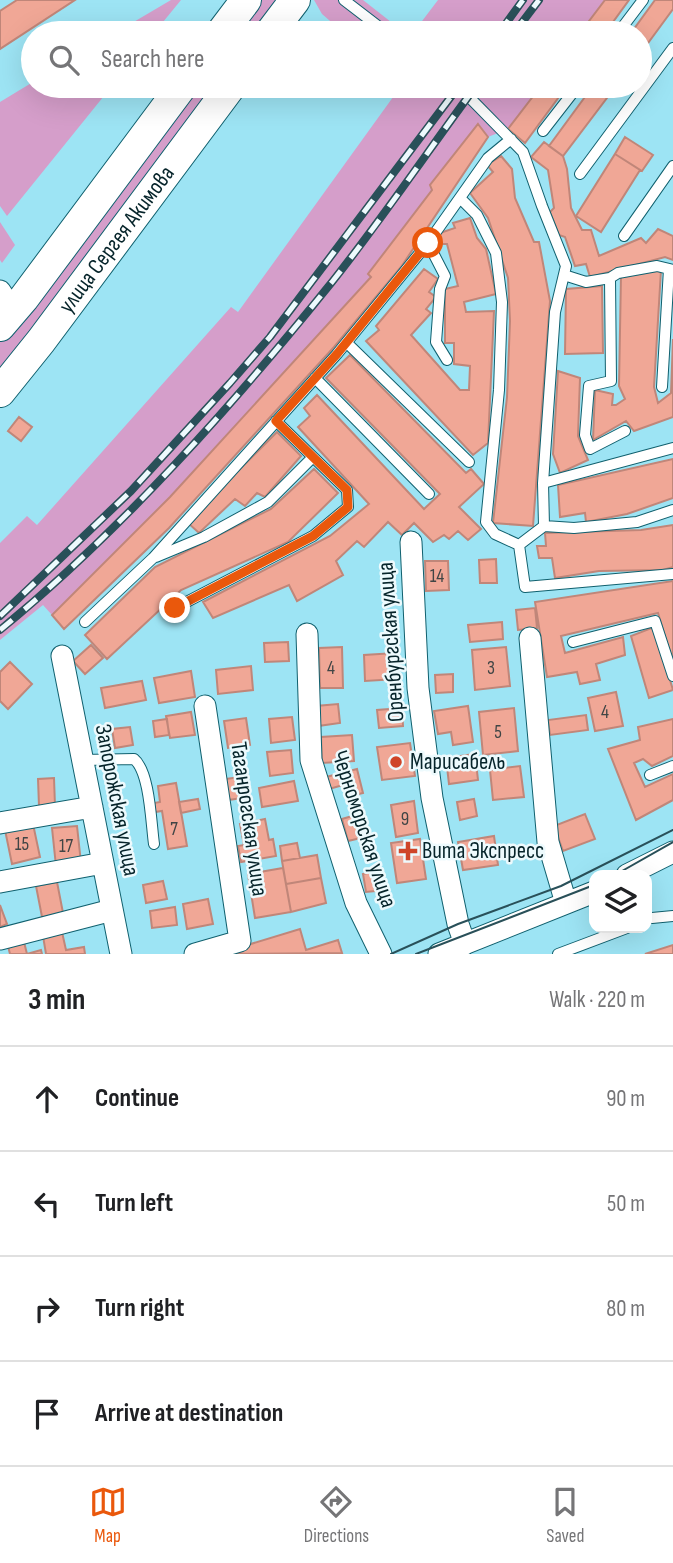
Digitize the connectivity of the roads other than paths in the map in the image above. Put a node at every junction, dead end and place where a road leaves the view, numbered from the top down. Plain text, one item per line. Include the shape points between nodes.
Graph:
1 (246, 0) edge
2 (295, 0) edge
3 (344, 0) edge
4 (643, 0) edge
5 (230, 21) edge
6 (279, 21) edge
7 (371, 21) edge
8 (627, 21) edge
9 (673, 48) edge
10 (652, 76) edge
11 (172, 98) edge
12 (222, 98) edge
13 (470, 98) edge
14 (569, 98) edge
15 (636, 98) edge
16 (543, 131) dead end
17 (510, 139) junction
18 (673, 166) edge
19 (580, 174) dead end
20 (460, 198) junction
21 (624, 236) dead end
22 (428, 243) junction
23 (671, 269) edge
24 (564, 275) junction
25 (610, 278) junction
26 (4, 309) edge
27 (346, 343) junction
28 (447, 360) dead end
29 (315, 378) junction
30 (662, 387) dead end
31 (0, 392) edge
32 (276, 421) junction
33 (625, 431) dead end
34 (673, 448) edge
35 (313, 457) junction
36 (469, 462) dead end
37 (544, 483) junction
38 (429, 494) dead end
39 (673, 510) edge
40 (544, 526) junction
41 (411, 542) dead end
42 (519, 545) junction
43 (153, 558) junction
44 (673, 574) edge
45 (175, 608) dead end
46 (85, 622) dead end
47 (307, 634) dead end
48 (530, 638) dead end
49 (573, 642) dead end
50 (62, 656) dead end
51 (673, 676) edge
52 (205, 706) dead end
53 (83, 760) junction
54 (673, 766) edge
55 (650, 775) dead end
56 (92, 807) junction
57 (0, 823) edge
58 (154, 844) dead end
59 (673, 852) edge
60 (103, 863) junction
61 (639, 870) edge
62 (0, 882) edge
63 (589, 894) edge
64 (566, 903) junction
65 (112, 910) junction
66 (652, 915) edge
67 (673, 916) edge
68 (614, 933) edge
69 (0, 939) edge
70 (466, 944) junction
71 (121, 954) edge
72 (195, 954) edge
73 (381, 954) edge
74 (439, 954) edge
75 (558, 954) edge

1 - 5 main road
2 - 6 main road
3 - 7 lane
4 - 8 lane
9 - 10 lane
11 - 26 main road, улица Сергея Акимова
12 - 31 main road, улица Сергея Акимова
13 - 17 lane
14 - 16 lane
15 - 19 lane
17 - 20 lane via 488,158
17 - 24 lane via 523,152 566,266
18 - 21 lane
20 - 22 lane
20 - 42 lane via 477,215 496,253 502,302 486,522 495,534
22 - 27 lane
22 - 28 lane via 445,276 436,342
23 - 25 lane via 657,266
23 - 30 lane
24 - 25 lane via 586,282
24 - 37 lane via 555,312
25 - 33 lane via 611,381 589,386 585,435 590,449
27 - 29 lane
27 - 36 lane
29 - 32 lane
29 - 38 lane
32 - 35 lane
32 - 43 lane
34 - 37 lane
35 - 43 lane via 268,502
35 - 45 lane via 347,490 348,507 313,536
37 - 40 lane
39 - 40 lane via 637,522
40 - 42 lane
41 - 70 street, Оренбургская улица via 418,688 432,798
42 - 44 lane via 525,587
43 - 46 lane
47 - 73 street, Черноморская улица via 311,760 356,902
48 - 64 street via 548,842
49 - 51 lane via 655,621
50 - 53 street, Запорожская улица
52 - 72 street, Таганрогская улица via 240,941
53 - 56 street, Запорожская улица
53 - 58 lane via 134,759 141,764
54 - 55 lane
56 - 57 street
56 - 60 street, Запорожская улица
59 - 61 street
60 - 62 street
60 - 65 street, Запорожская улица
63 - 64 street
64 - 70 street
65 - 69 street
65 - 71 street, Запорожская улица
66 - 67 lane
68 - 75 lane
70 - 74 street

